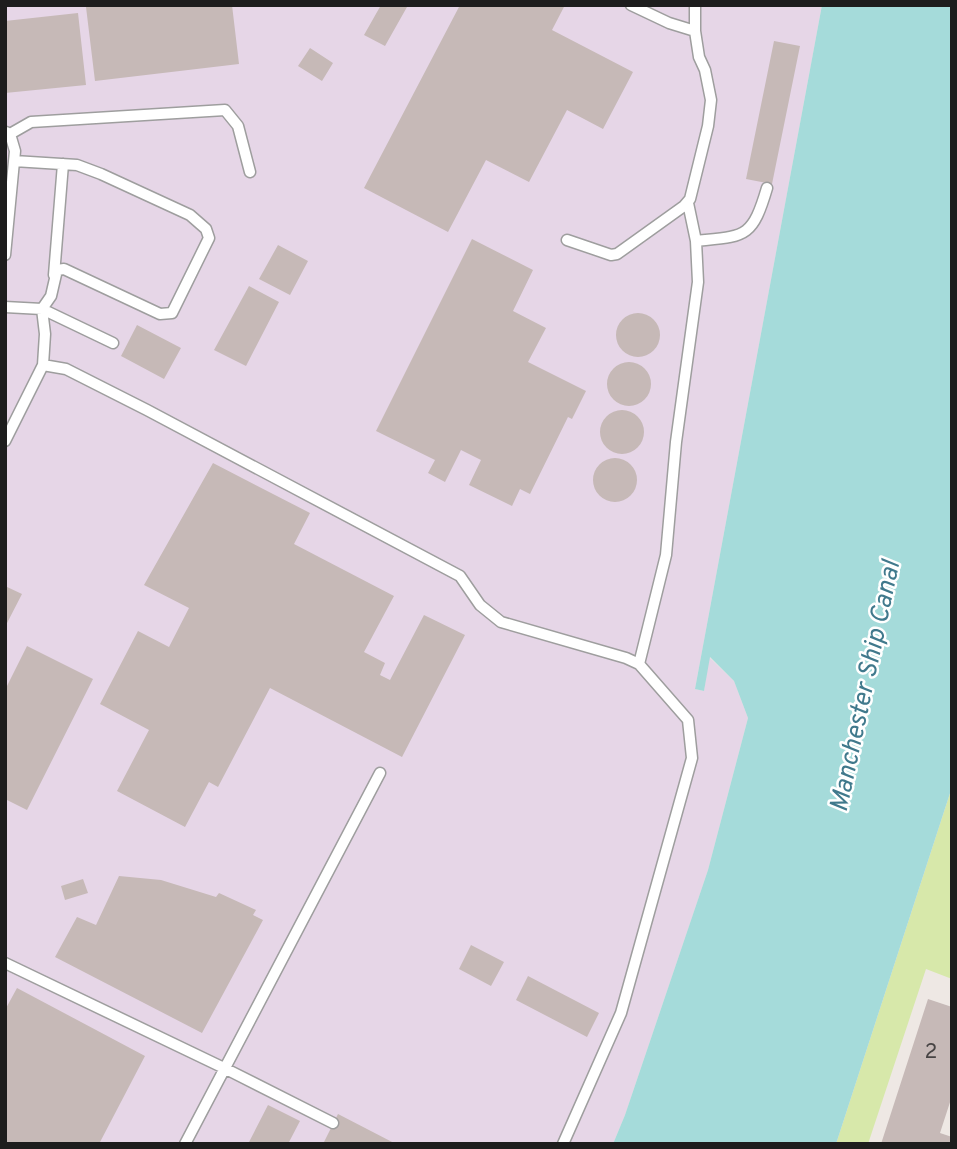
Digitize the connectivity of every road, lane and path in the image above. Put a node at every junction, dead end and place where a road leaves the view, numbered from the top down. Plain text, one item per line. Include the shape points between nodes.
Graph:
1 (631, 5) edge
2 (695, 5) edge
3 (695, 31) junction
4 (8, 132) edge
5 (15, 156) junction
6 (63, 164) junction
7 (250, 172) dead end
8 (767, 188) dead end
9 (688, 203) junction
10 (566, 240) dead end
11 (696, 242) junction
12 (5, 254) edge
13 (53, 276) junction
14 (5, 307) edge
15 (42, 309) junction
16 (114, 343) dead end
17 (43, 365) junction
18 (5, 440) edge
19 (639, 664) junction
20 (380, 772) dead end
21 (5, 963) edge
22 (225, 1068) junction
23 (333, 1123) dead end
24 (185, 1144) edge
25 (563, 1144) edge

1 - 3 lane
2 - 3 lane
3 - 9 lane via 711,100
4 - 5 lane
4 - 7 lane via 31,122 225,110 238,126
5 - 6 lane
5 - 12 lane
6 - 13 lane
6 - 13 lane via 77,164 190,215 209,238 172,313 160,313 64,269
8 - 11 lane via 749,231
9 - 10 lane via 617,254
9 - 11 lane
11 - 19 lane via 698,282 666,555
13 - 15 lane via 51,296
14 - 15 lane
15 - 16 lane
15 - 17 lane
17 - 18 lane
17 - 19 lane via 66,369 460,576 480,605 501,622
19 - 25 lane via 688,720 692,758 621,1013
20 - 22 lane
21 - 22 lane
22 - 23 lane
22 - 24 lane

